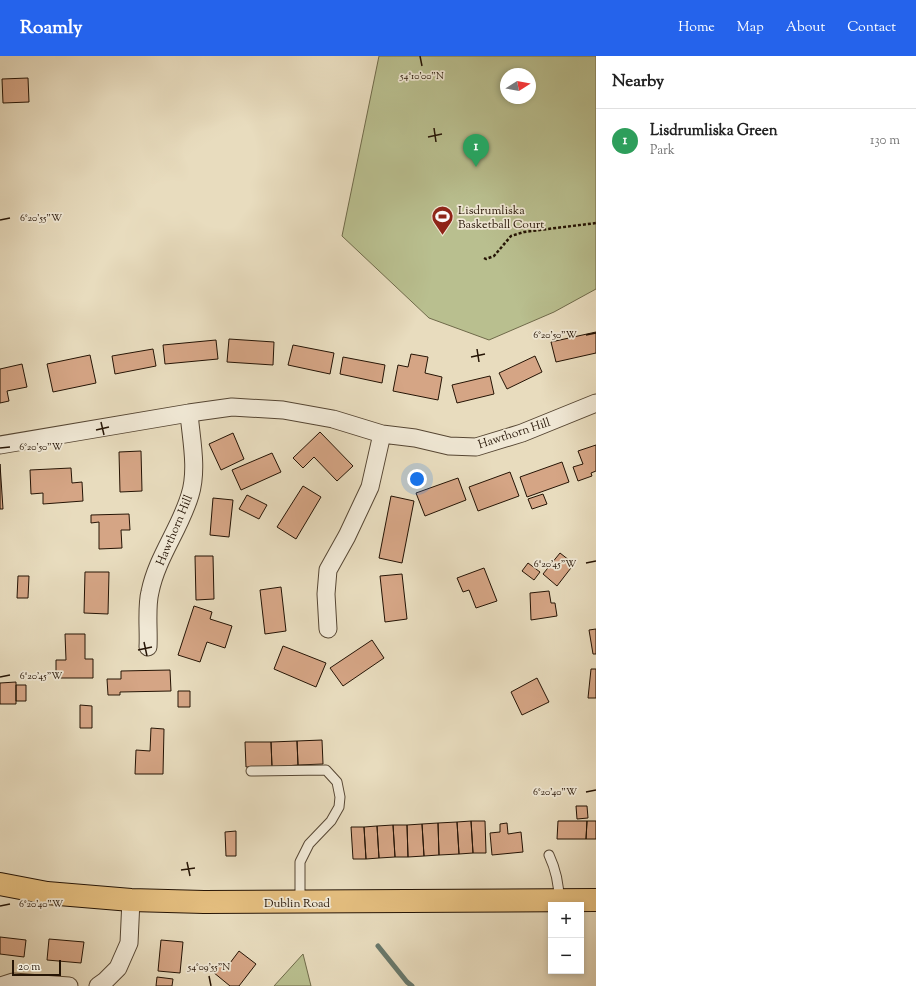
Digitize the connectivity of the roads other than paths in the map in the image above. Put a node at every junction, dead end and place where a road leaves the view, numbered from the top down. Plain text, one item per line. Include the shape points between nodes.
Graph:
1 (596, 403) edge
2 (189, 413) junction
3 (382, 434) junction
4 (0, 445) edge
5 (328, 629) dead end
6 (148, 647) dead end
7 (251, 771) dead end
8 (549, 855) dead end
9 (0, 884) edge
10 (131, 900) junction
11 (559, 900) junction
12 (596, 900) edge
13 (300, 903) junction
14 (1, 986) edge
15 (69, 986) edge
16 (98, 986) edge

1 - 3 street, Hawthorn Hill via 476,447 449,446
2 - 3 street, Hawthorn Hill via 232,407 283,410 333,419
2 - 4 street, Hawthorn Hill
2 - 6 street, Hawthorn Hill via 194,465 190,494 150,592
3 - 5 street via 370,487 328,570
7 - 13 lane via 326,770 337,782 340,797 338,807 331,821 309,844 300,862
8 - 11 lane via 558,881
9 - 10 main road, Dublin Road via 47,893
10 - 13 main road, Dublin Road
10 - 16 street via 129,943 118,968
11 - 12 main road, Dublin Road
11 - 13 main road, Dublin Road
14 - 15 street via 13,982

